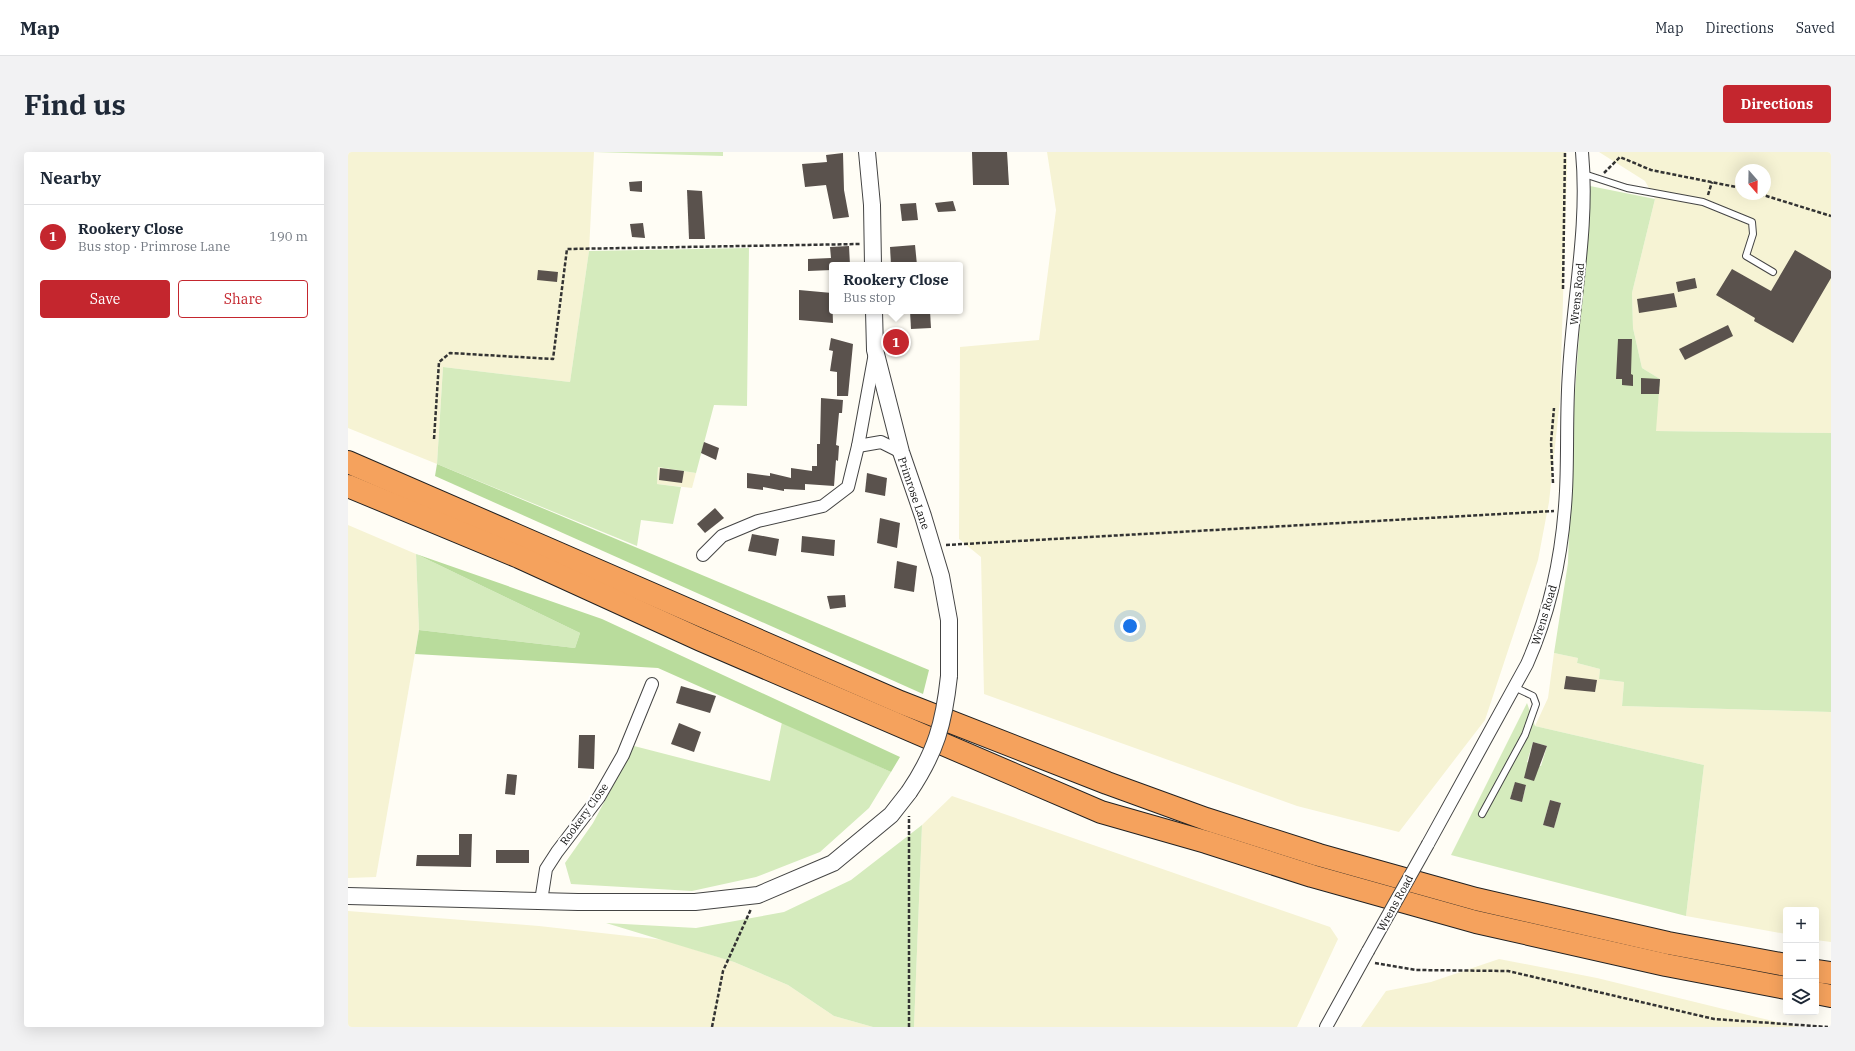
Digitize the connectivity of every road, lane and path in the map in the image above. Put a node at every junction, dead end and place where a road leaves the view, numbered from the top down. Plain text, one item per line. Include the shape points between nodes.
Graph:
1 (867, 152) edge
2 (1582, 152) edge
3 (1584, 174) junction
4 (1598, 178) junction
5 (1735, 187) edge
6 (1771, 197) edge
7 (1831, 216) edge
8 (872, 244) junction
9 (873, 262) edge
10 (1773, 272) dead end
11 (874, 314) edge
12 (875, 350) junction
13 (434, 440) dead end
14 (858, 446) junction
15 (901, 452) junction
16 (348, 462) edge
17 (348, 486) edge
18 (1564, 511) junction
19 (932, 545) junction
20 (703, 555) dead end
21 (652, 684) dead end
22 (1514, 687) junction
23 (909, 792) junction
24 (1482, 814) dead end
25 (758, 894) junction
26 (348, 896) edge
27 (541, 901) junction
28 (1365, 956) junction
29 (1783, 964) edge
30 (1819, 971) edge
31 (1831, 973) edge
32 (1783, 987) edge
33 (1819, 994) edge
34 (1831, 996) edge
35 (712, 1027) edge
36 (909, 1027) edge
37 (1326, 1027) edge
38 (1828, 1027) edge

1 - 8 street via 872,205
2 - 3 street, Wrens Road
3 - 4 lane
3 - 18 street, Wrens Road via 1583,230 1569,372
4 - 5 path via 1620,157 1651,170
4 - 10 lane via 1627,188 1703,202 1752,222 1753,234 1746,256
6 - 7 path
8 - 9 street
8 - 13 path via 567,249 553,359 450,353 439,362
11 - 12 street, Primrose Lane
12 - 14 street
12 - 15 street, Primrose Lane
14 - 15 street via 881,442
14 - 20 street via 848,487 823,506 758,521 722,536
15 - 19 street, Primrose Lane
16 - 29 highway via 900,702 1206,819 1319,855 1476,898 1668,943
17 - 32 highway via 519,557 715,646 1101,812 1312,876 1476,922 1666,965
18 - 19 path
18 - 22 street, Wrens Road via 1554,580 1546,614 1536,644
19 - 23 street, Primrose Lane, bridge via 949,620 946,707 937,741 926,768
21 - 27 street, Rookery Close via 623,755 599,797 546,869
22 - 24 lane via 1533,696 1536,704 1525,735
22 - 28 street, Wrens Road, bridge
23 - 25 street, Primrose Lane via 892,815 833,862
23 - 36 path
25 - 27 street, Primrose Lane via 695,902
25 - 35 path via 723,971
26 - 27 street, Primrose Lane
28 - 37 street, Wrens Road
28 - 38 path via 1416,970 1508,971 1714,1019
30 - 31 highway
33 - 34 highway

